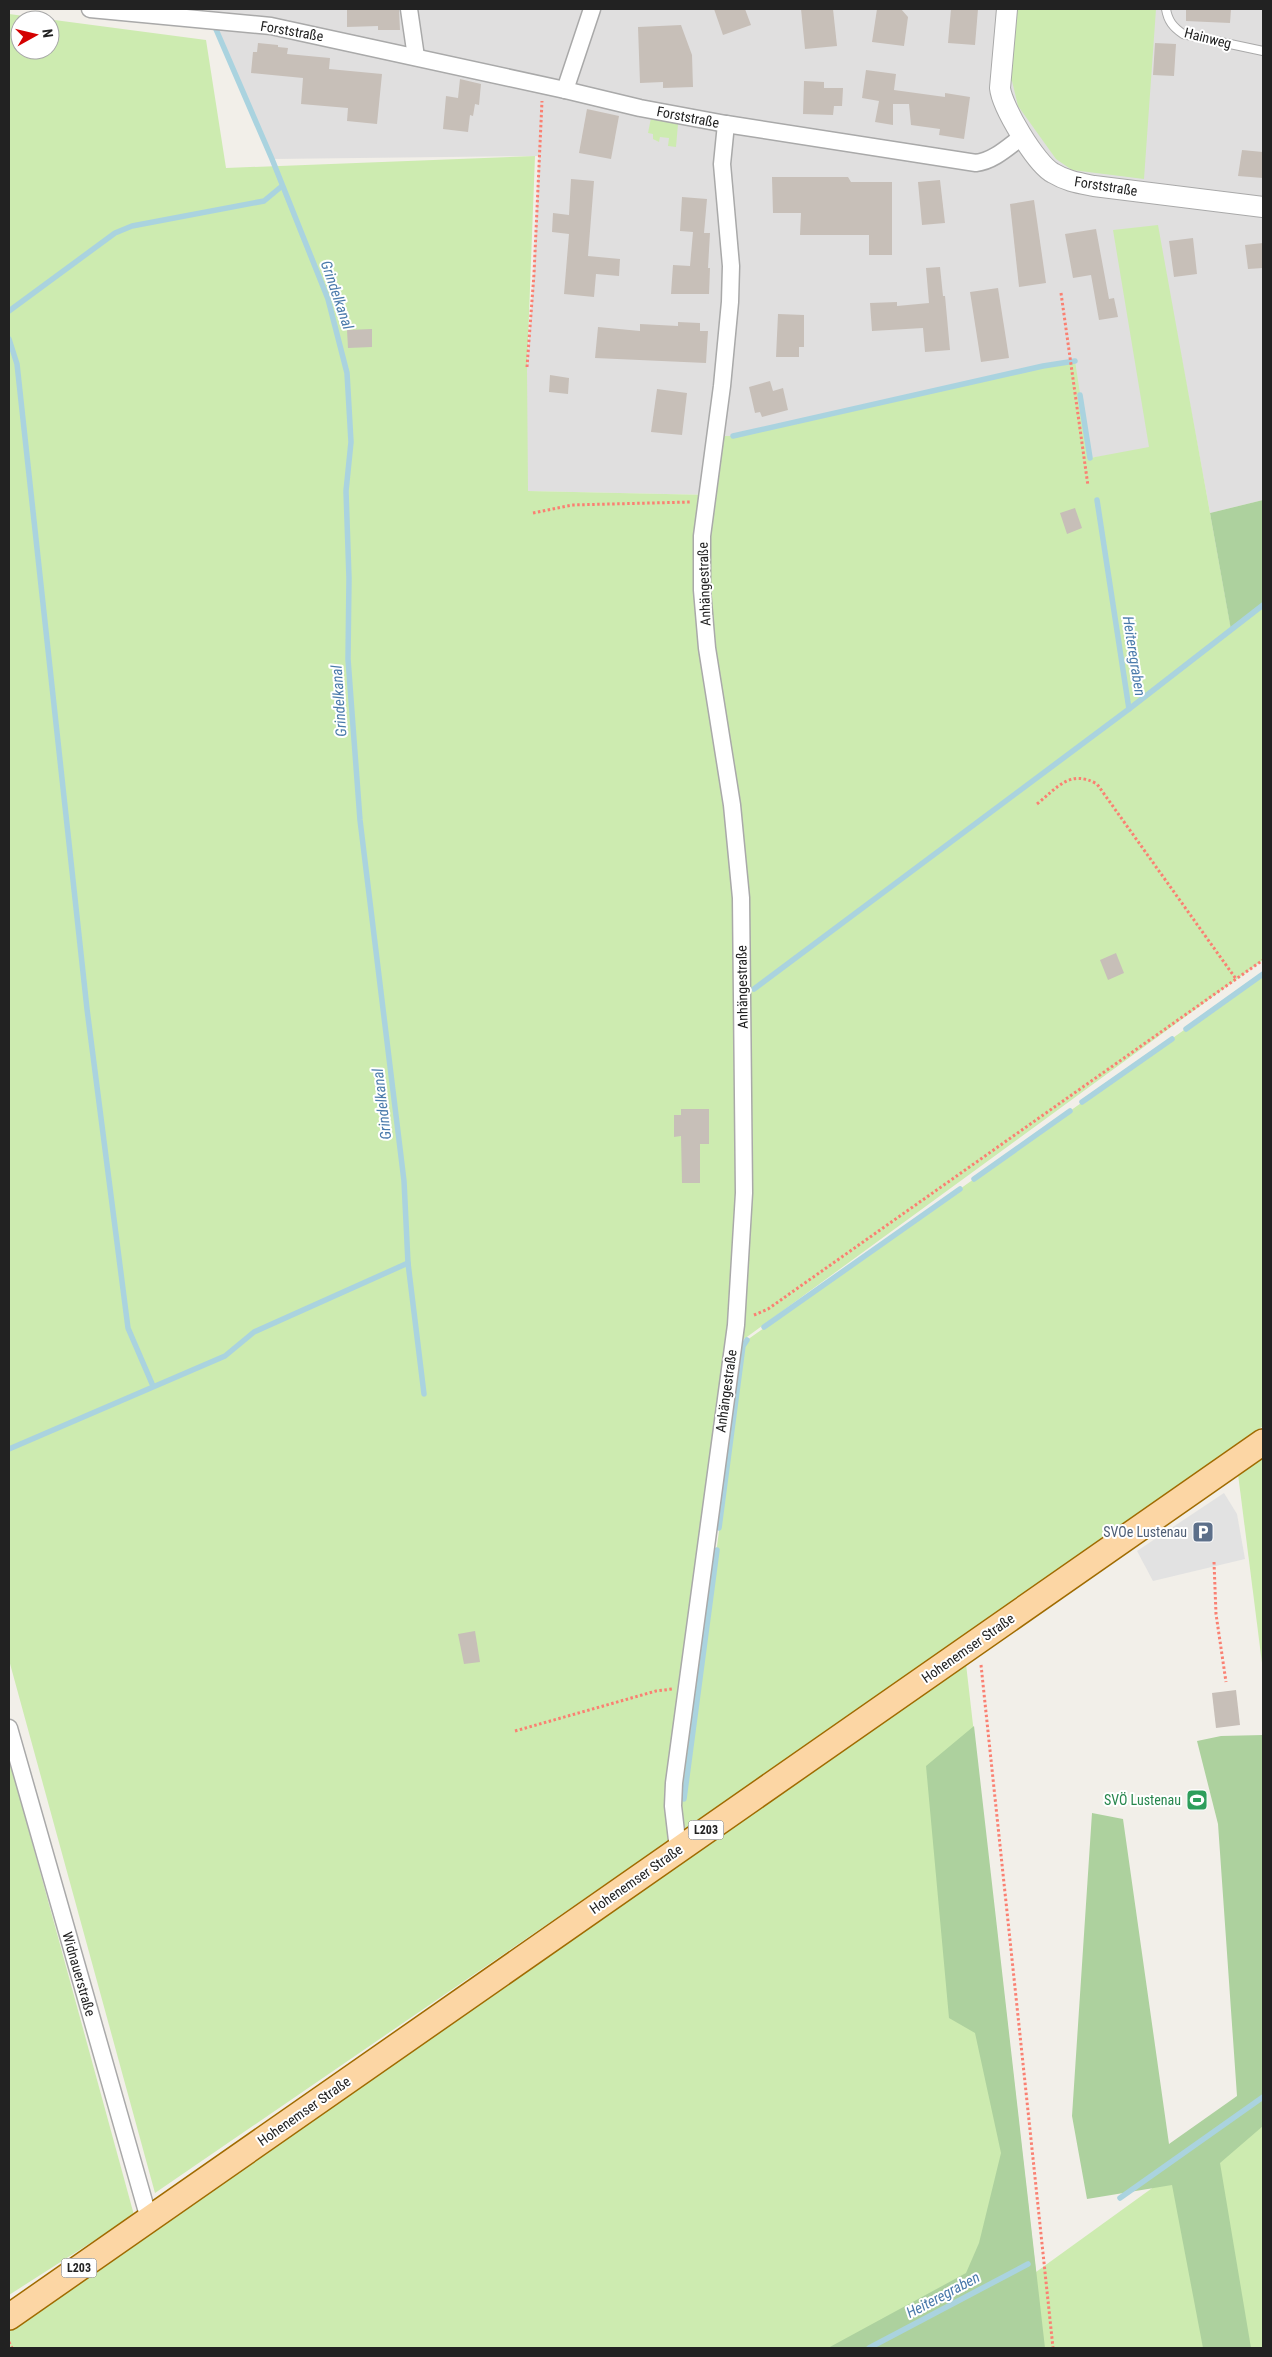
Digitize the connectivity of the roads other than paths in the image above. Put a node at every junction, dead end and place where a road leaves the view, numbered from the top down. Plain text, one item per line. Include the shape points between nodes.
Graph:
1 (90, 9) edge
2 (409, 9) edge
3 (592, 9) edge
4 (1007, 9) edge
5 (1166, 9) edge
6 (108, 10) edge
7 (1263, 51) edge
8 (416, 57) junction
9 (565, 90) junction
10 (726, 124) junction
11 (1023, 136) junction
12 (1263, 207) edge
13 (1263, 1442) edge
14 (9, 1728) edge
15 (678, 1849) junction
16 (149, 2219) junction
17 (9, 2317) edge

1 - 6 street, Forststraße
2 - 8 street
3 - 9 street
4 - 11 street via 1000,88 1004,107
5 - 7 lane, Hainweg via 1173,27 1183,34
6 - 8 street, Forststraße via 271,26
8 - 9 street, Forststraße
9 - 10 street, Forststraße
10 - 11 street, Forststraße via 976,163 984,162
10 - 15 street, Anhängestraße via 722,164 731,266 730,302 702,536 702,590 707,648 732,805 741,898 744,1194 736,1325 674,1783
11 - 12 street, Forststraße via 1051,173 1070,182
13 - 15 main road, Hohenemser Straße / L203
14 - 16 street, Widnauerstraße
15 - 16 main road, Hohenemser Straße / L203
16 - 17 main road, Hohenemser Straße / L203

